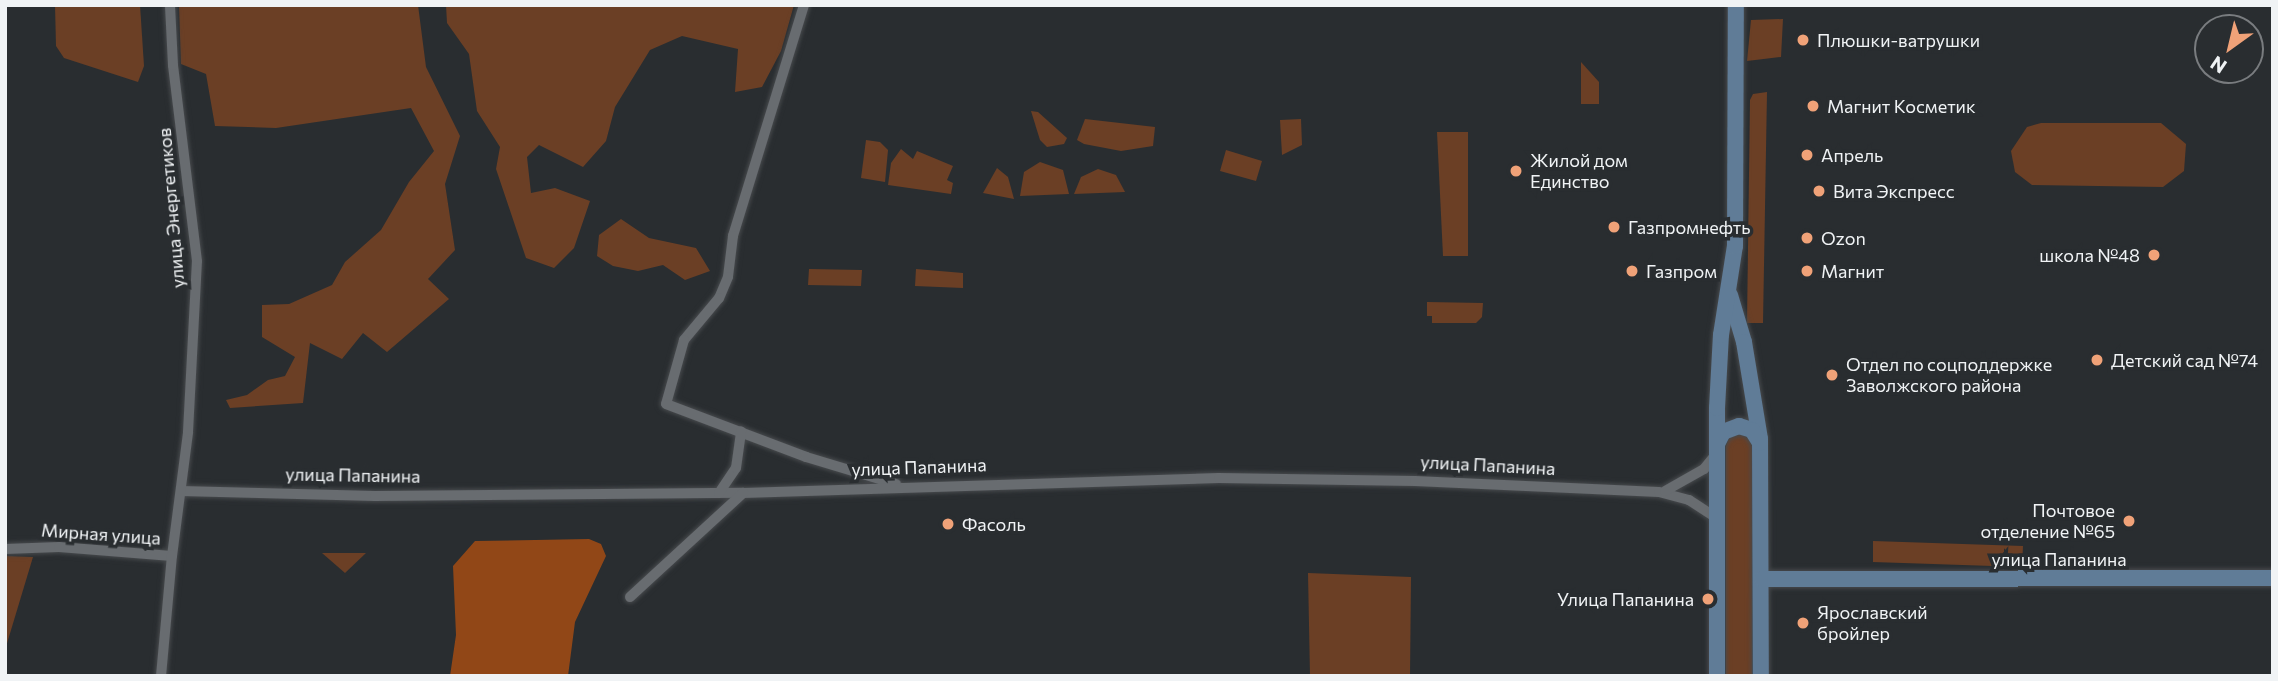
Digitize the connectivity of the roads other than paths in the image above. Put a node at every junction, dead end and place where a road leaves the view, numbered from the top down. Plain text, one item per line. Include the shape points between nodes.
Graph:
1 (170, 5) edge
2 (804, 5) edge
3 (1736, 5) edge
4 (1730, 293) junction
5 (741, 431) junction
6 (1760, 446) junction
7 (1717, 450) junction
8 (905, 487) junction
9 (180, 491) junction
10 (1659, 492) junction
11 (719, 493) junction
12 (743, 493) junction
13 (1717, 518) junction
14 (5, 549) edge
15 (172, 556) junction
16 (2273, 578) edge
17 (1762, 579) junction
18 (631, 597) dead end
19 (161, 676) edge
20 (1717, 676) edge
21 (1761, 676) edge

1 - 9 street, улица Энергетиков via 197,261 192,385
2 - 5 street via 733,236 729,277 719,298 684,340 666,404
3 - 4 street via 1735,246
4 - 6 street via 1744,342
4 - 7 street via 1721,335
5 - 8 street
5 - 11 street via 736,468
6 - 7 street via 1756,433 1739,426 1723,432
6 - 17 street
7 - 10 street, улица Папанина via 1693,477 1675,489
7 - 13 street
8 - 10 street, улица Папанина via 1219,478
8 - 12 street, улица Папанина
9 - 11 street, улица Папанина via 375,496
9 - 15 street, Мирная улица
10 - 13 street, улица Папанина via 1683,498
11 - 12 street, улица Папанина
12 - 18 street
13 - 20 street
14 - 15 street, Мирная улица via 59,547
15 - 19 street
16 - 17 street, улица Папанина
17 - 21 street

